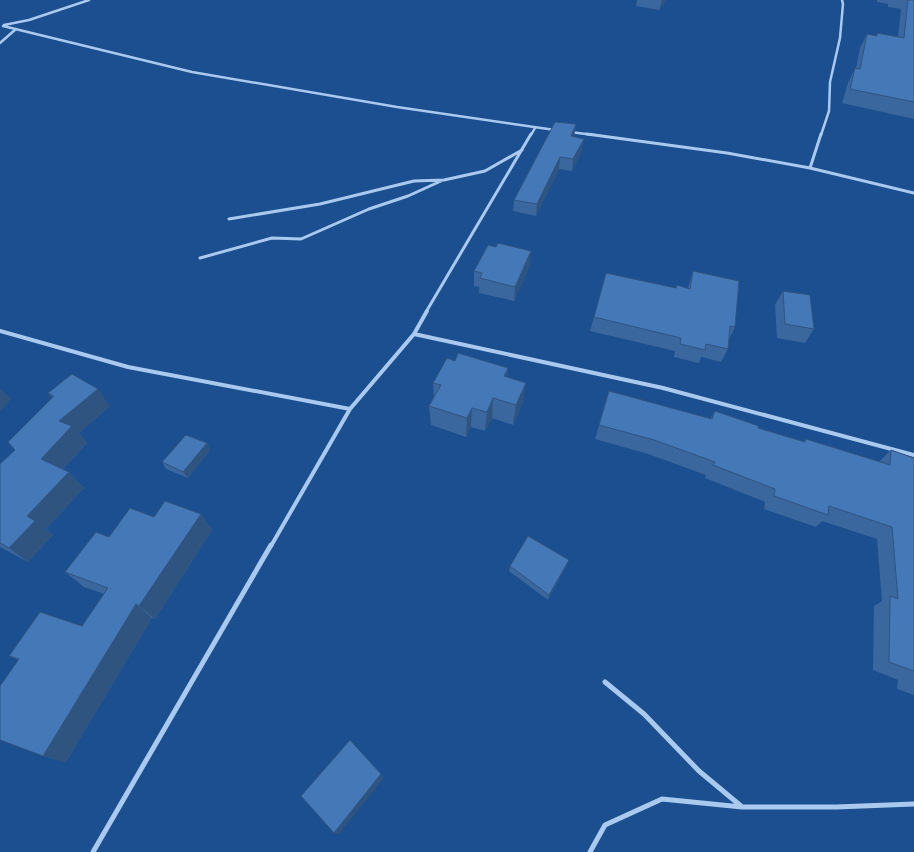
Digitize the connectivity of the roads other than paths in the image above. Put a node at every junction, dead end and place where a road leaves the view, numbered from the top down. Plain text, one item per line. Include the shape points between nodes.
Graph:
1 (89, 0) edge
2 (842, 0) edge
3 (1, 26) edge
4 (16, 29) junction
5 (0, 43) edge
6 (535, 128) junction
7 (558, 131) edge
8 (566, 132) edge
9 (522, 149) junction
10 (810, 168) junction
11 (444, 180) junction
12 (914, 193) edge
13 (229, 219) dead end
14 (200, 258) dead end
15 (0, 331) edge
16 (414, 334) junction
17 (350, 410) junction
18 (914, 455) edge
19 (605, 682) dead end
20 (914, 804) edge
21 (742, 807) junction
22 (93, 852) edge
23 (590, 852) edge

1 - 3 street via 29,20
2 - 10 street via 840,38 830,82 829,111
3 - 4 street
4 - 5 street
4 - 6 street via 192,72
6 - 7 street
6 - 9 street
8 - 10 street via 727,153
9 - 11 street via 485,171
9 - 16 street
10 - 12 street
11 - 13 street via 414,181 320,204
11 - 14 street via 301,239 272,238
15 - 17 street via 128,367
16 - 17 street
16 - 18 street via 663,388
17 - 22 street
19 - 21 street via 644,714 700,771
20 - 21 street via 836,808
21 - 23 street via 662,799 605,825

